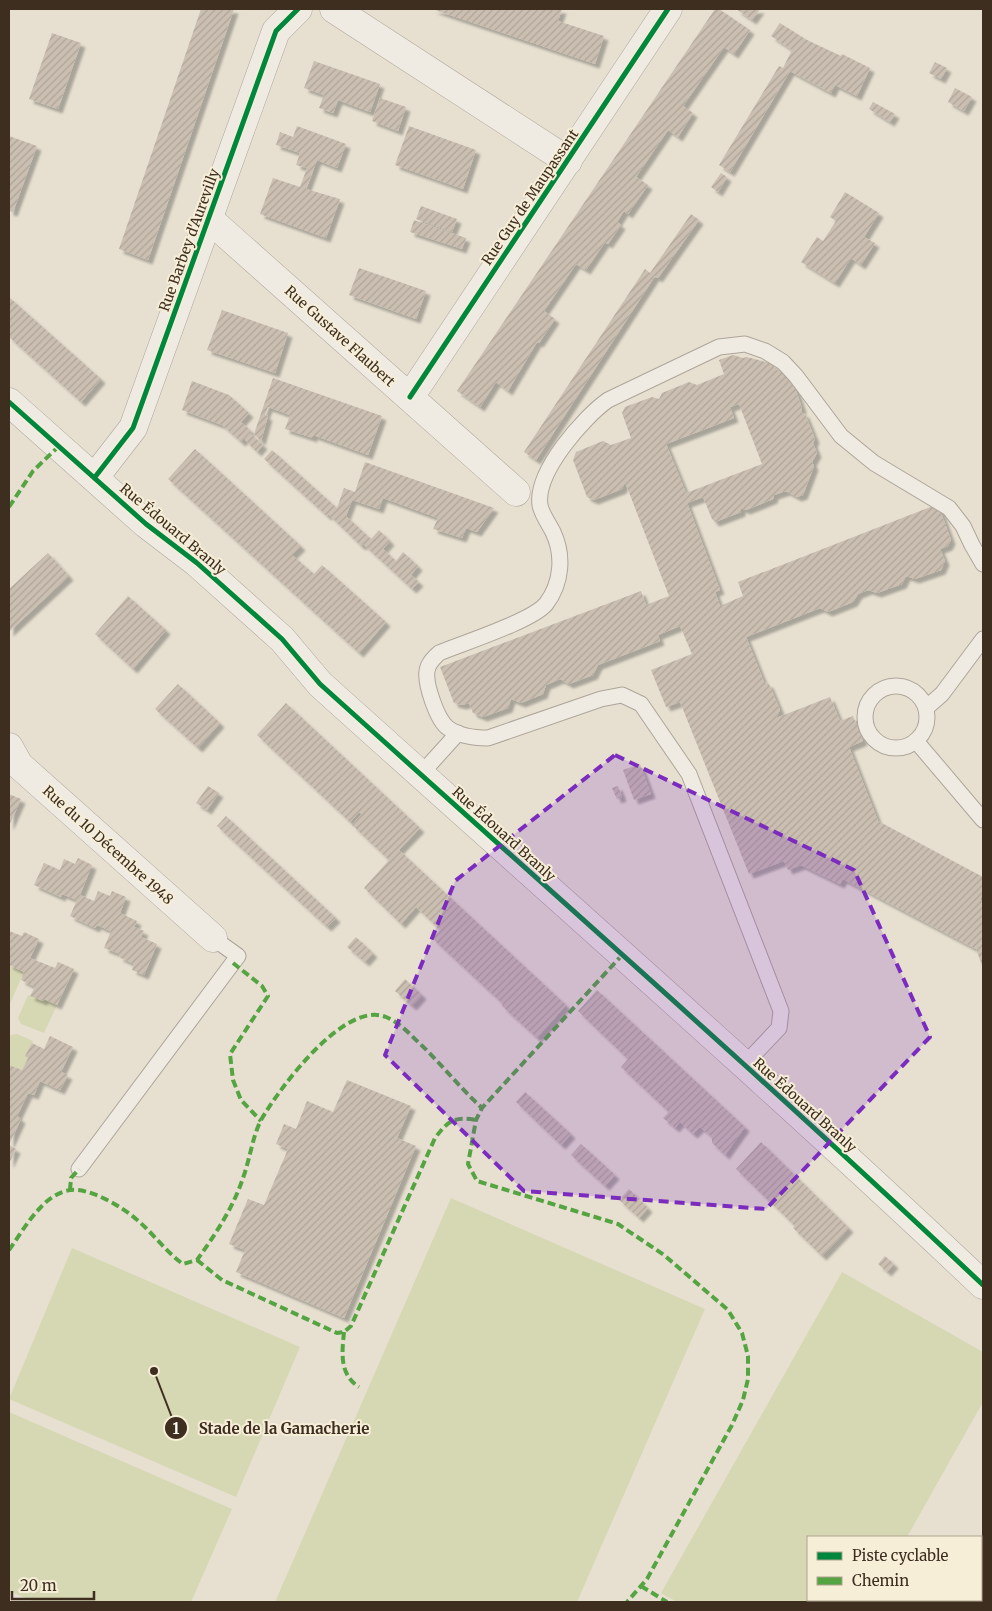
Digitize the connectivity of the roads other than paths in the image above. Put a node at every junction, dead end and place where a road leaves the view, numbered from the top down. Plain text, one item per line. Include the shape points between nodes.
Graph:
1 (298, 9) edge
2 (334, 9) edge
3 (668, 9) edge
4 (568, 161) junction
5 (209, 220) junction
6 (410, 398) junction
7 (9, 402) edge
8 (95, 477) junction
9 (516, 492) joint
10 (540, 505) junction
11 (983, 564) edge
12 (983, 639) edge
13 (926, 708) junction
14 (458, 733) junction
15 (916, 741) junction
16 (9, 747) edge
17 (421, 774) junction
18 (983, 820) edge
19 (213, 938) joint
20 (744, 1065) junction
21 (79, 1168) dead end
22 (983, 1285) edge

1 - 5 street, Rue Barbey d'Aurevilly via 276,31
2 - 4 street
3 - 4 street, Rue Guy de Maupassant
4 - 6 street, Rue Guy de Maupassant
5 - 6 street, Rue Gustave Flaubert
5 - 8 street, Rue Barbey d'Aurevilly via 133,428
6 - 9 street, Rue Gustave Flaubert
7 - 8 street, Rue Édouard Branly
8 - 17 street, Rue Édouard Branly via 282,639 320,684
9 - 10 lane
10 - 11 lane via 541,486 548,470 595,410 608,400 719,347 745,344 783,362 841,436 874,463 949,508 963,526
10 - 14 lane via 555,537 561,571 546,604 530,617 439,652 429,662 427,682 438,715 447,727
12 - 13 lane via 942,694
13 - 15 lane via 926,726
13 - 15 lane via 914,691 895,685 876,693 866,710 868,730 881,744 899,748
14 - 17 lane
14 - 20 lane via 488,738 616,696 641,704 689,774 781,1011 779,1028
15 - 18 lane
16 - 19 street, Rue du 10 Décembre 1948 via 19,765
17 - 20 street, Rue Édouard Branly
19 - 21 lane via 238,956
20 - 22 street, Rue Édouard Branly

